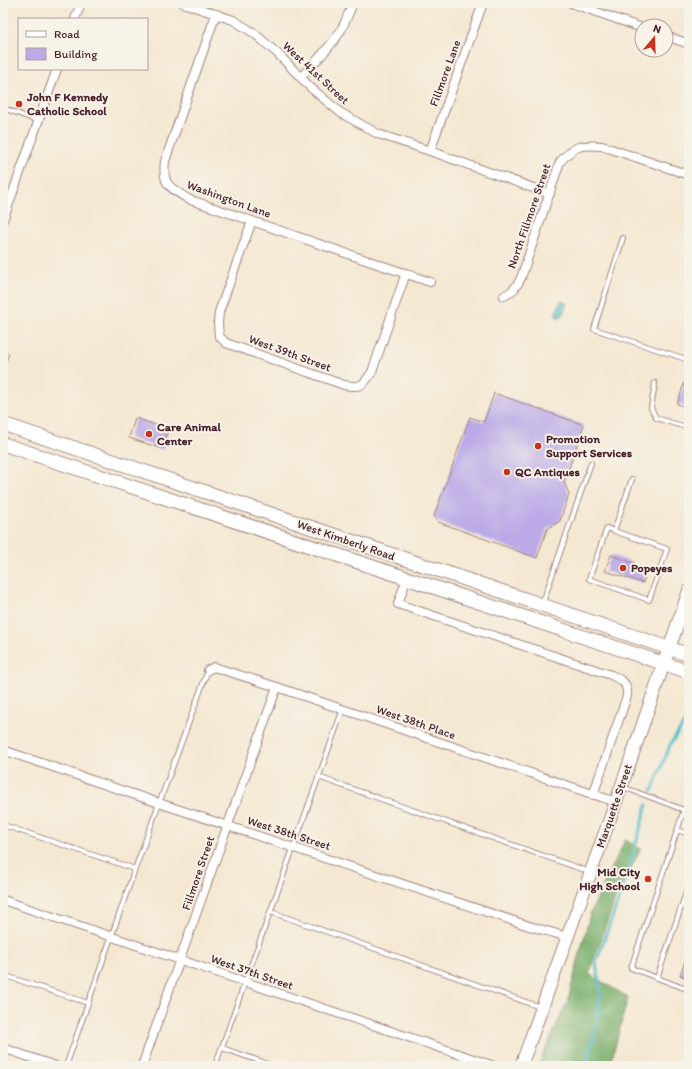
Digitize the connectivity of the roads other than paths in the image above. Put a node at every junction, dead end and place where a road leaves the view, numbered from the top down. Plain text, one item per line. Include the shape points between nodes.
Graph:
1 (81, 3) edge
2 (183, 3) edge
3 (353, 3) edge
4 (483, 3) edge
5 (573, 4) edge
6 (216, 14) junction
7 (75, 18) edge
8 (634, 25) edge
9 (674, 39) edge
10 (689, 44) edge
11 (57, 70) edge
12 (301, 77) junction
13 (3, 108) edge
14 (39, 121) junction
15 (430, 151) junction
16 (689, 175) edge
17 (550, 194) junction
18 (3, 220) edge
19 (252, 221) junction
20 (623, 238) dead end
21 (406, 273) junction
22 (430, 282) dead end
23 (504, 296) dead end
24 (689, 360) edge
25 (655, 383) dead end
26 (3, 424) edge
27 (689, 428) edge
28 (3, 444) edge
29 (591, 463) dead end
30 (632, 479) dead end
31 (614, 531) junction
32 (406, 578) junction
33 (689, 591) edge
34 (542, 605) junction
35 (669, 648) junction
36 (689, 655) edge
37 (664, 664) junction
38 (208, 670) joint
39 (689, 672) edge
40 (276, 687) junction
41 (343, 709) junction
42 (3, 750) edge
43 (318, 777) junction
44 (621, 786) junction
45 (593, 795) junction
46 (616, 802) junction
47 (159, 803) junction
48 (684, 810) junction
49 (689, 810) edge
50 (3, 825) edge
51 (228, 826) junction
52 (677, 830) junction
53 (689, 834) edge
54 (294, 848) junction
55 (135, 869) junction
56 (591, 873) junction
57 (689, 884) edge
58 (3, 900) edge
59 (271, 912) junction
60 (111, 936) junction
61 (568, 937) junction
62 (180, 960) junction
63 (3, 975) edge
64 (657, 978) junction
65 (246, 982) junction
66 (689, 990) edge
67 (88, 1003) junction
68 (542, 1008) junction
69 (3, 1048) edge
70 (222, 1048) junction
71 (56, 1066) edge
72 (66, 1066) edge
73 (142, 1066) edge
74 (215, 1066) edge
75 (274, 1066) edge
76 (494, 1066) edge
77 (522, 1066) edge

1 - 7 street
2 - 6 street, West 41st Street
3 - 12 street via 340,32
4 - 15 street, Fillmore Lane
5 - 8 street
6 - 12 street, West 41st Street via 233,20 254,34
6 - 19 street, Washington Lane via 164,173 169,187 188,199
9 - 10 street
11 - 14 street
12 - 15 street, West 41st Street via 341,113 378,134
13 - 14 lane
14 - 18 street
15 - 17 street, West 41st Street
16 - 17 street, North Fillmore Street via 589,144 570,151 560,162
17 - 23 street, North Fillmore Street via 521,278 512,292
19 - 21 street, Washington Lane
19 - 21 street, West 39th Street via 219,312 219,336 226,343 344,385 356,387 365,382 372,372
20 - 24 lane via 594,329
21 - 22 street, Washington Lane
25 - 27 lane via 651,408 656,418
26 - 34 main road, West Kimberly Road
28 - 32 main road, West Kimberly Road
29 - 34 lane
30 - 31 lane
31 - 31 lane via 667,550 649,600 589,579 607,528
32 - 37 main road, West Kimberly Road
32 - 45 street, Marquette Street via 398,604 611,675 625,684 627,696
33 - 35 main road, Marquette Street
34 - 35 main road, West Kimberly Road
35 - 36 main road, West Kimberly Road
35 - 37 main road, Marquette Street
37 - 39 main road, West Kimberly Road
37 - 44 main road, Marquette Street
38 - 40 street, West 38th Place via 214,667
38 - 47 lane
40 - 41 street, West 38th Place
40 - 51 street, Fillmore Street
41 - 43 lane
41 - 45 street, West 38th Place
42 - 47 street, West 38th Street
43 - 54 lane
43 - 56 lane
44 - 46 main road, Marquette Street
44 - 48 lane
45 - 46 street, West 38th Place
46 - 56 main road, Marquette Street
47 - 51 street, West 38th Street
47 - 55 lane
48 - 49 lane
48 - 52 lane
50 - 55 lane
51 - 54 street, West 38th Street
51 - 62 street, Fillmore Street
52 - 53 lane
52 - 64 lane via 631,968
54 - 59 lane
54 - 61 street, West 38th Street
55 - 60 lane
56 - 61 main road, Marquette Street
57 - 64 lane
58 - 60 street, West 37th Street
59 - 65 lane
59 - 68 lane
60 - 62 street, West 37th Street
60 - 67 lane
61 - 68 main road, Marquette Street
62 - 65 street, West 37th Street
62 - 73 street, Fillmore Street
63 - 67 lane
64 - 66 lane
65 - 70 lane
65 - 76 street, West 37th Street
67 - 72 lane
68 - 77 main road, Marquette Street
69 - 71 street
70 - 74 lane
70 - 75 lane

